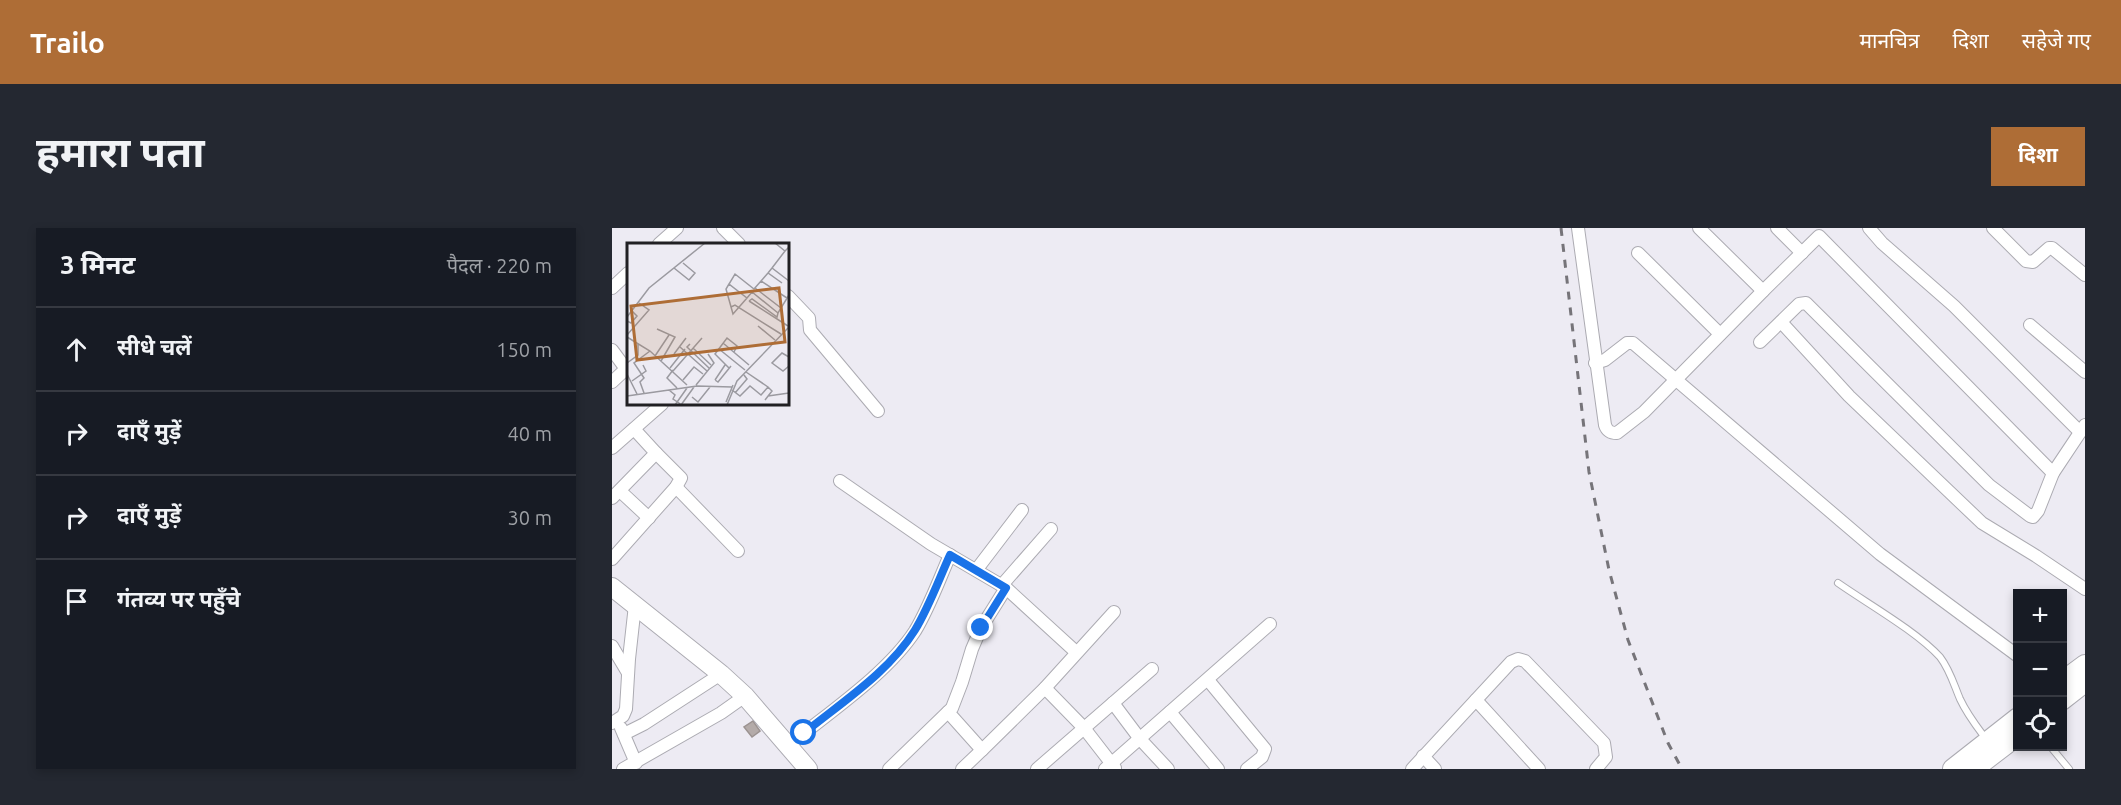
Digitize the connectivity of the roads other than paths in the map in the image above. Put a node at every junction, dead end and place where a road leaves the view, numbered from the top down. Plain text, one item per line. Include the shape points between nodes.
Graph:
1 (677, 228) edge
2 (723, 228) edge
3 (1578, 228) edge
4 (1700, 228) edge
5 (1777, 228) edge
6 (1869, 228) edge
7 (1993, 228) edge
8 (1823, 232) edge
9 (660, 243) edge
10 (738, 243) edge
11 (1638, 253) dead end
12 (1802, 253) junction
13 (2085, 275) edge
14 (627, 279) edge
15 (612, 288) edge
16 (1763, 291) junction
17 (789, 297) edge
18 (1781, 322) junction
19 (2030, 325) dead end
20 (1720, 334) junction
21 (1760, 342) dead end
22 (612, 350) edge
23 (1595, 363) junction
24 (627, 368) edge
25 (2085, 372) edge
26 (1675, 379) junction
27 (612, 382) edge
28 (661, 405) edge
29 (878, 411) dead end
30 (2083, 428) edge
31 (634, 429) junction
32 (612, 448) edge
33 (656, 453) junction
34 (2053, 473) junction
35 (840, 481) dead end
36 (676, 488) junction
37 (616, 495) edge
38 (1022, 510) dead end
39 (649, 518) junction
40 (1051, 529) dead end
41 (738, 551) dead end
42 (950, 555) junction
43 (612, 559) edge
44 (977, 569) junction
45 (1838, 583) dead end
46 (1004, 586) junction
47 (612, 587) edge
48 (2085, 589) edge
49 (635, 605) junction
50 (1114, 612) dead end
51 (1270, 624) dead end
52 (612, 646) edge
53 (1076, 652) junction
54 (2013, 652) edge
55 (2085, 654) edge
56 (2085, 665) edge
57 (2067, 668) edge
58 (1152, 669) dead end
59 (628, 672) junction
60 (721, 674) junction
61 (2067, 678) edge
62 (1208, 680) junction
63 (2085, 683) edge
64 (1045, 688) junction
65 (745, 696) junction
66 (2066, 697) edge
67 (1476, 700) junction
68 (1113, 703) junction
69 (2013, 711) edge
70 (948, 712) junction
71 (1170, 712) junction
72 (615, 721) edge
73 (2013, 722) edge
74 (1084, 728) junction
75 (624, 734) junction
76 (1983, 735) junction
77 (1140, 739) junction
78 (2013, 740) edge
79 (788, 746) junction
80 (982, 750) junction
81 (2053, 751) edge
82 (1423, 756) junction
83 (636, 763) junction
84 (1111, 767) edge
85 (623, 769) edge
86 (808, 769) edge
87 (889, 769) edge
88 (962, 769) edge
89 (1038, 769) edge
90 (1168, 769) edge
91 (1218, 769) edge
92 (1247, 769) edge
93 (1412, 769) edge
94 (1435, 769) edge
95 (1539, 769) edge
96 (1596, 769) edge
97 (1940, 769) edge
98 (1953, 769) edge
99 (1976, 769) edge
100 (2069, 769) edge

1 - 9 street
2 - 10 street
3 - 23 street
4 - 16 street
5 - 12 street
6 - 30 street
7 - 13 street via 2026,261 2033,262 2052,248
8 - 12 street
8 - 34 street
11 - 20 street
12 - 16 street
14 - 15 street
16 - 20 street
17 - 29 street via 809,318 810,330
18 - 21 street
18 - 34 street via 1799,304 1806,303 1989,485 2030,516 2038,512
18 - 48 street via 1849,396 1982,523
19 - 25 street
20 - 26 street
22 - 24 street
23 - 26 street via 1633,343
23 - 26 street via 1605,425 1611,433 1617,433 1644,412
24 - 27 street
26 - 54 street via 1880,554
28 - 31 street
30 - 34 street
31 - 32 street
31 - 33 street
33 - 36 street via 681,478
33 - 37 street
35 - 42 street
36 - 39 street
36 - 41 street
37 - 39 street
38 - 44 street
39 - 43 street
40 - 46 street
42 - 44 street
42 - 79 street via 907,641 885,666
44 - 46 street
45 - 76 lane via 1939,657 1968,715
46 - 53 street
46 - 70 street via 981,628 956,702
47 - 49 street
49 - 59 street
49 - 60 street
50 - 53 street
51 - 62 street
52 - 59 street
53 - 64 street
55 - 57 street
56 - 61 main road
58 - 68 street
59 - 72 street via 626,709
60 - 65 street
60 - 75 street
62 - 71 street
62 - 92 street via 1264,749 1262,757
63 - 66 street
64 - 74 street
64 - 80 street
65 - 79 street
65 - 83 street
67 - 82 street
67 - 95 street
67 - 96 street via 1511,662 1525,661 1604,743 1606,757
68 - 74 street
68 - 77 street
69 - 76 street
70 - 80 street
70 - 87 street
71 - 77 street
71 - 91 street
72 - 75 street
73 - 98 main road
74 - 84 street
74 - 89 street
75 - 83 street
76 - 97 street
77 - 84 street
77 - 90 street
78 - 99 street
79 - 86 street
80 - 88 street
81 - 100 lane
82 - 93 street
82 - 94 street
83 - 85 street

